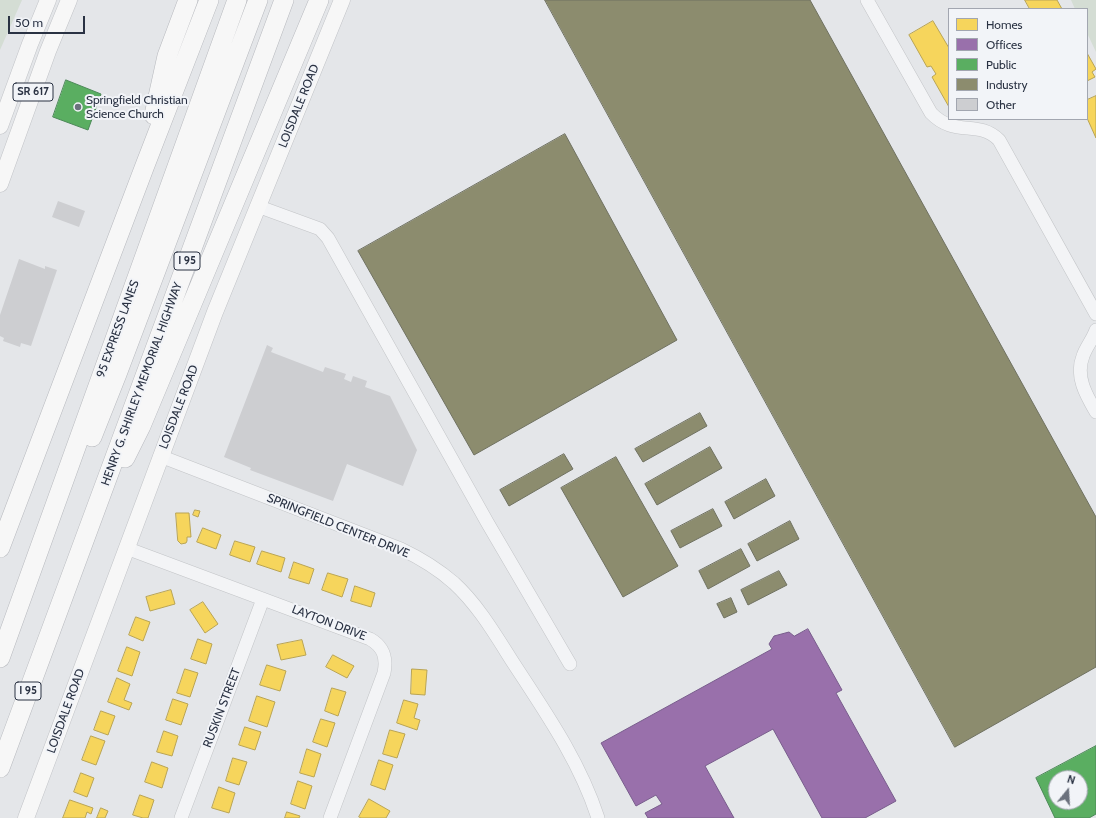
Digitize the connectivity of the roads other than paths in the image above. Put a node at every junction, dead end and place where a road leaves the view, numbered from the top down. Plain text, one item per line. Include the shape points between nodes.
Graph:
1 (48, 0) edge
2 (69, 0) edge
3 (188, 0) edge
4 (209, 0) edge
5 (237, 0) edge
6 (258, 0) edge
7 (284, 0) edge
8 (319, 0) edge
9 (342, 0) edge
10 (867, 0) edge
11 (30, 44) junction
12 (48, 51) junction
13 (0, 126) edge
14 (144, 168) junction
15 (0, 184) edge
16 (257, 206) junction
17 (1096, 314) edge
18 (1096, 330) edge
19 (1096, 412) edge
20 (160, 456) junction
21 (90, 523) junction
22 (0, 548) edge
23 (126, 548) junction
24 (38, 554) junction
25 (263, 599) junction
26 (0, 658) edge
27 (570, 664) dead end
28 (0, 768) edge
29 (26, 818) edge
30 (181, 818) edge
31 (330, 818) edge
32 (598, 818) edge

1 - 11 main road, SR 617
2 - 12 main road, SR 617
3 - 14 highway via 167,56
4 - 14 highway
5 - 24 highway, 95 EXPRESS LANES
6 - 24 highway via 118,374 75,480
7 - 21 highway, HENRY G. SHIRLEY MEMORIAL HIGHWAY / I 95
8 - 21 highway via 141,426
9 - 16 main road, LOISDALE ROAD
10 - 17 street via 931,113 950,126 985,130 999,140
11 - 12 main road
11 - 13 main road, SR 617
12 - 15 main road, SR 617
14 - 22 highway
16 - 20 main road, LOISDALE ROAD
16 - 27 street via 320,229 328,238 487,522
18 - 19 street via 1083,356 1080,375 1085,392
20 - 23 main road, LOISDALE ROAD
20 - 32 street, SPRINGFIELD CENTER DRIVE via 401,549 436,569 468,598 486,621 541,705 572,758
21 - 28 highway, HENRY G. SHIRLEY MEMORIAL HIGHWAY / I 95
23 - 25 street, LAYTON DRIVE
23 - 29 main road, LOISDALE ROAD
24 - 26 highway, 95 EXPRESS LANES
25 - 30 street, RUSKIN STREET
25 - 31 street, LAYTON DRIVE via 370,639 381,646 385,657 384,673

